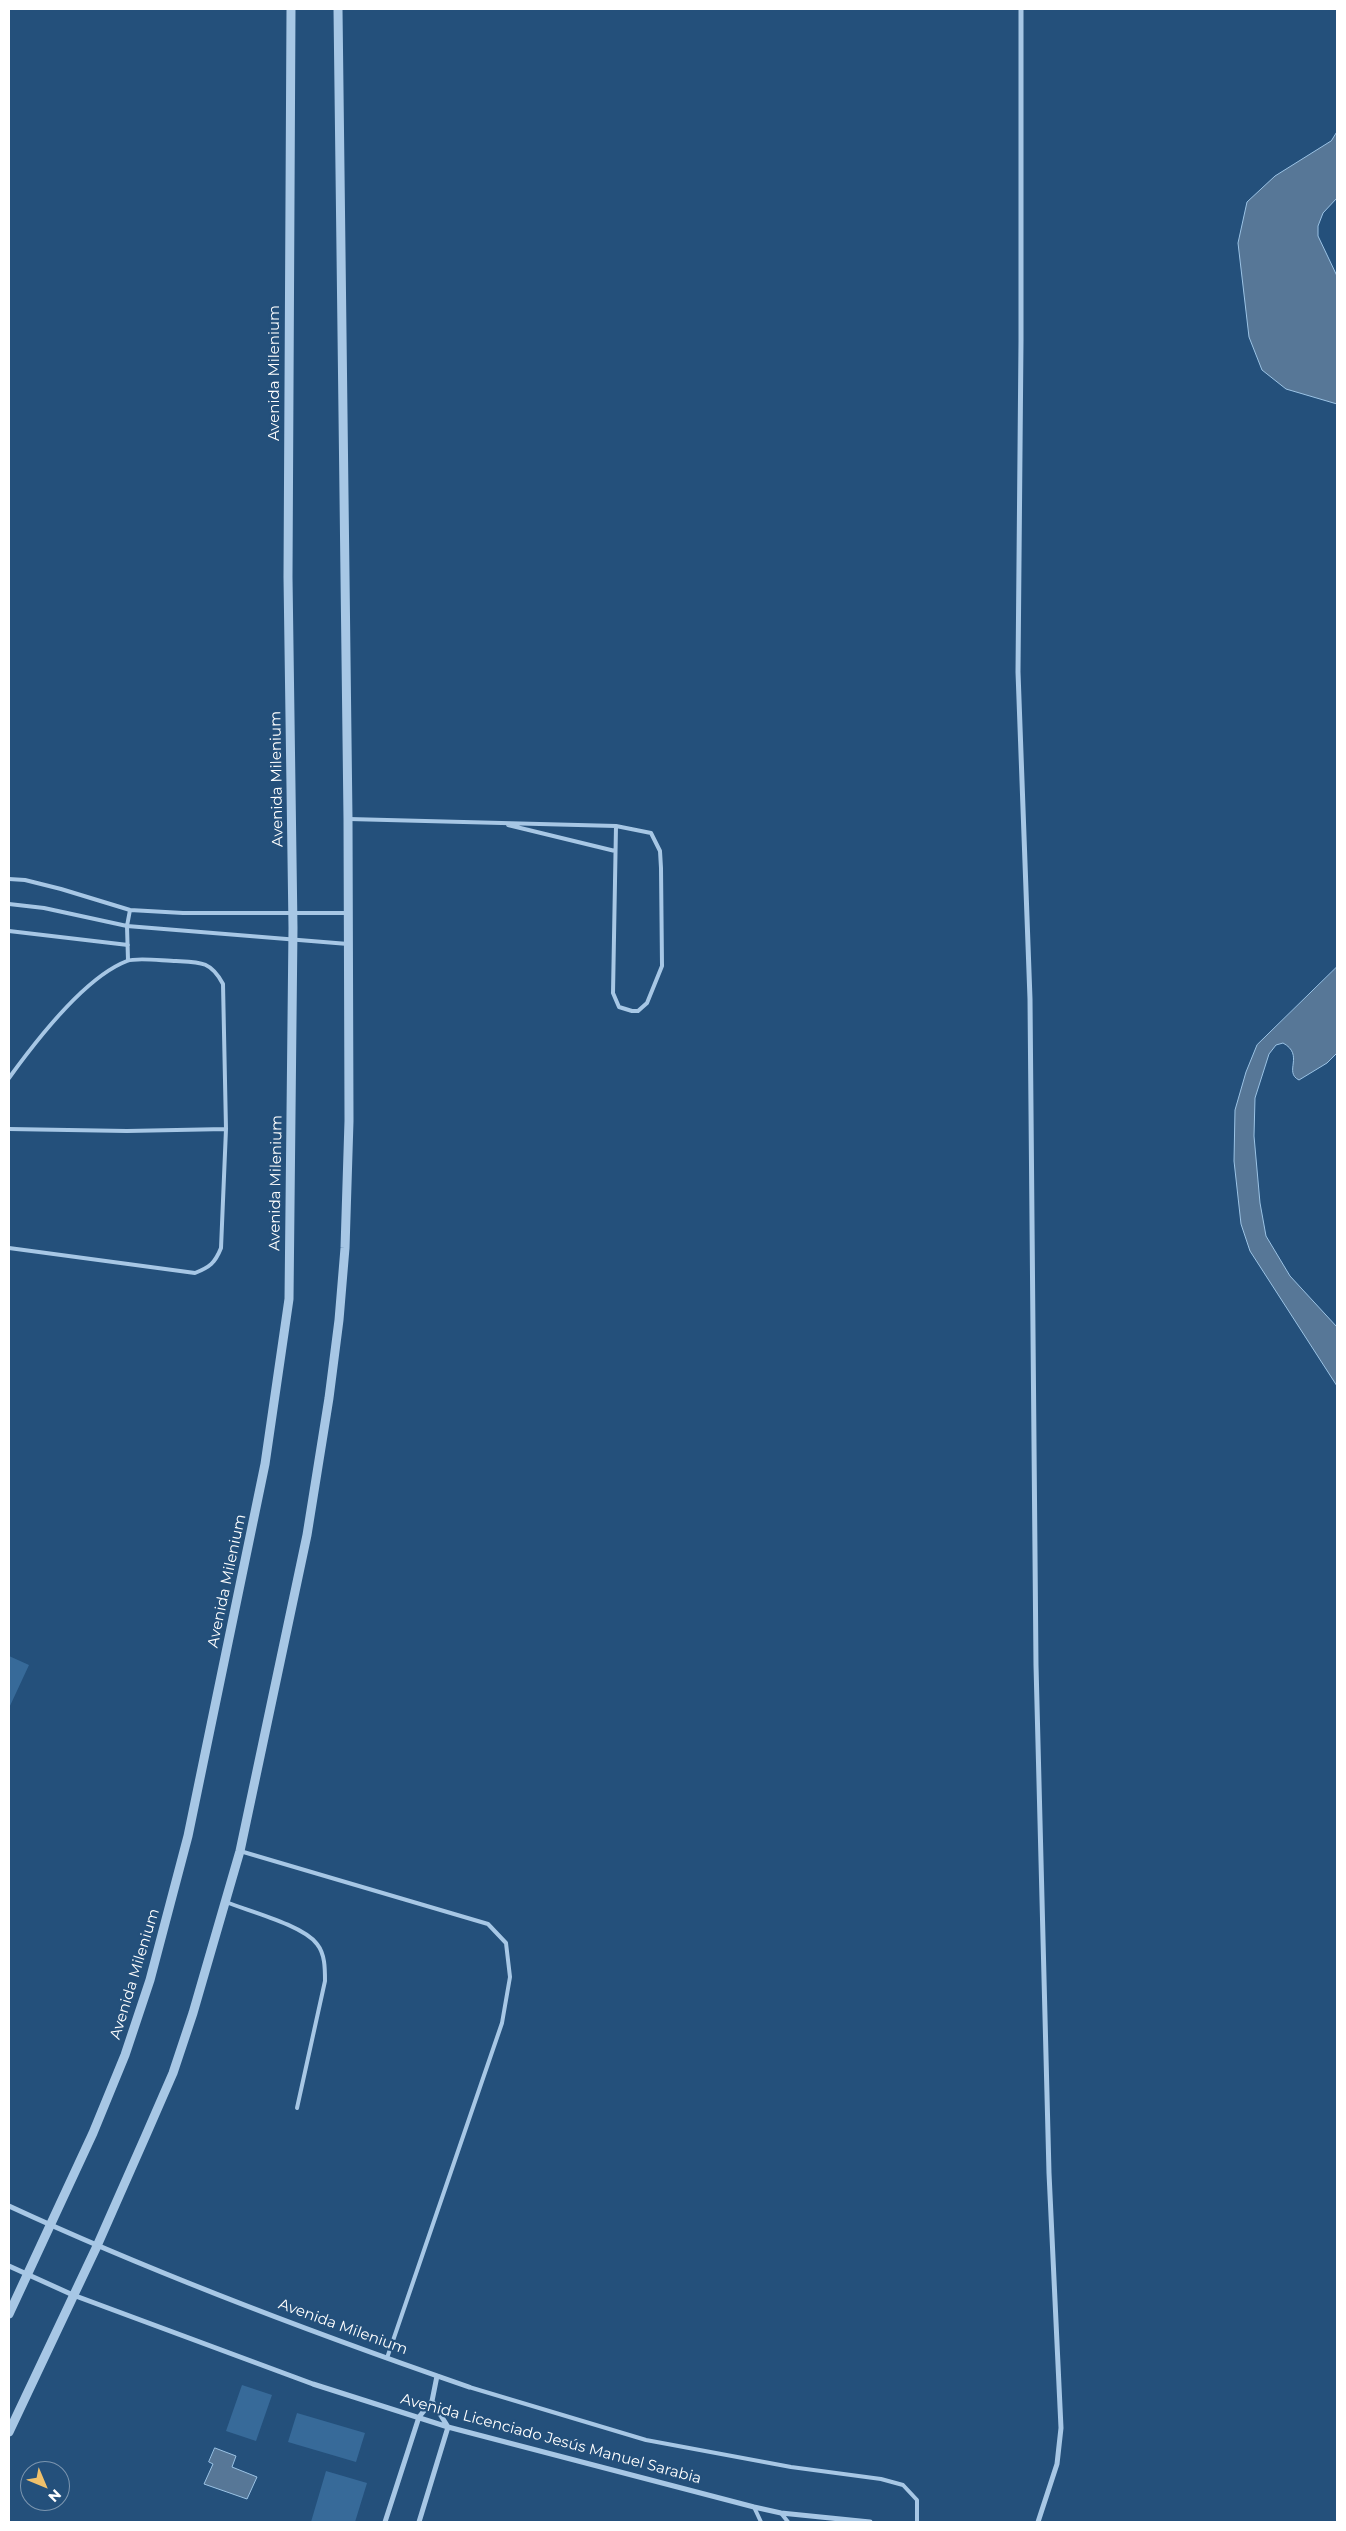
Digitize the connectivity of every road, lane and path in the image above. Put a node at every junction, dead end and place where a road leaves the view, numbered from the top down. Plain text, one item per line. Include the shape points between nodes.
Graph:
1 (290, 9) edge
2 (338, 9) edge
3 (1021, 9) edge
4 (348, 819) junction
5 (501, 824) junction
6 (616, 826) junction
7 (616, 851) junction
8 (9, 879) edge
9 (9, 904) edge
10 (130, 910) junction
11 (293, 913) junction
12 (349, 913) junction
13 (127, 926) junction
14 (9, 932) edge
15 (293, 941) junction
16 (348, 944) junction
17 (128, 945) junction
18 (128, 960) junction
19 (9, 1078) edge
20 (9, 1129) edge
21 (226, 1129) junction
22 (9, 1248) edge
23 (240, 1852) junction
24 (226, 1902) junction
25 (297, 2108) dead end
26 (9, 2206) edge
27 (51, 2226) junction
28 (97, 2246) junction
29 (9, 2266) edge
30 (27, 2275) junction
31 (73, 2295) junction
32 (9, 2314) edge
33 (387, 2358) junction
34 (437, 2376) junction
35 (468, 2386) joint
36 (432, 2401) junction
37 (418, 2417) junction
38 (448, 2427) junction
39 (9, 2432) edge
40 (754, 2507) junction
41 (781, 2513) junction
42 (385, 2522) edge
43 (419, 2522) edge
44 (761, 2522) edge
45 (788, 2522) edge
46 (866, 2522) edge
47 (917, 2522) edge
48 (1038, 2522) edge

1 - 11 street, Avenida Milenium via 288,577
2 - 4 street
3 - 48 street via 1018,672 1030,999 1036,1656 1050,2173 1061,2428 1057,2464
4 - 5 lane
4 - 12 street
5 - 6 lane
5 - 7 lane
6 - 7 lane
6 - 7 lane via 651,832 660,851 662,966 647,1003 638,1011 619,1007 613,993
8 - 10 lane via 61,888
9 - 13 lane
10 - 11 lane
10 - 13 lane
11 - 12 lane
11 - 15 street, Avenida Milenium
12 - 16 street
13 - 15 lane
13 - 17 lane
14 - 17 lane
15 - 16 lane
15 - 27 street, Avenida Milenium via 289,1299 265,1464 188,1836 150,1980 94,2133
16 - 23 street via 349,1121 340,1320 307,1535
17 - 18 lane
18 - 19 lane via 99,976 34,1044
18 - 21 lane via 196,962 217,972 223,984 225,1002
20 - 21 lane
21 - 22 lane via 221,1248 216,1262 208,1268 195,1273
23 - 24 street
23 - 33 lane via 488,1924 506,1943 510,1977 502,2024
24 - 25 lane via 304,1932 317,1944 324,1961 325,1981
24 - 28 street via 173,2073
26 - 27 street
27 - 28 street
27 - 30 street, Avenida Milenium
28 - 31 street
28 - 33 street, Avenida Milenium via 316,2334
29 - 30 street, Avenida Licenciado Jesús Manuel Sarabia
30 - 31 street, Avenida Licenciado Jesús Manuel Sarabia
30 - 32 street, Avenida Milenium
31 - 37 street, Avenida Licenciado Jesús Manuel Sarabia via 313,2384
31 - 39 street
33 - 34 street, Avenida Milenium
34 - 35 street, Avenida Milenium
34 - 36 street
35 - 47 lane via 646,2440 903,2485 916,2500
36 - 37 street
36 - 38 street
37 - 38 street, Avenida Licenciado Jesús Manuel Sarabia
37 - 42 street
38 - 40 street, Avenida Licenciado Jesús Manuel Sarabia
38 - 43 street
40 - 41 street, Avenida Licenciado Jesús Manuel Sarabia
40 - 44 lane
41 - 45 lane
41 - 46 street, Avenida Licenciado Jesús Manuel Sarabia

